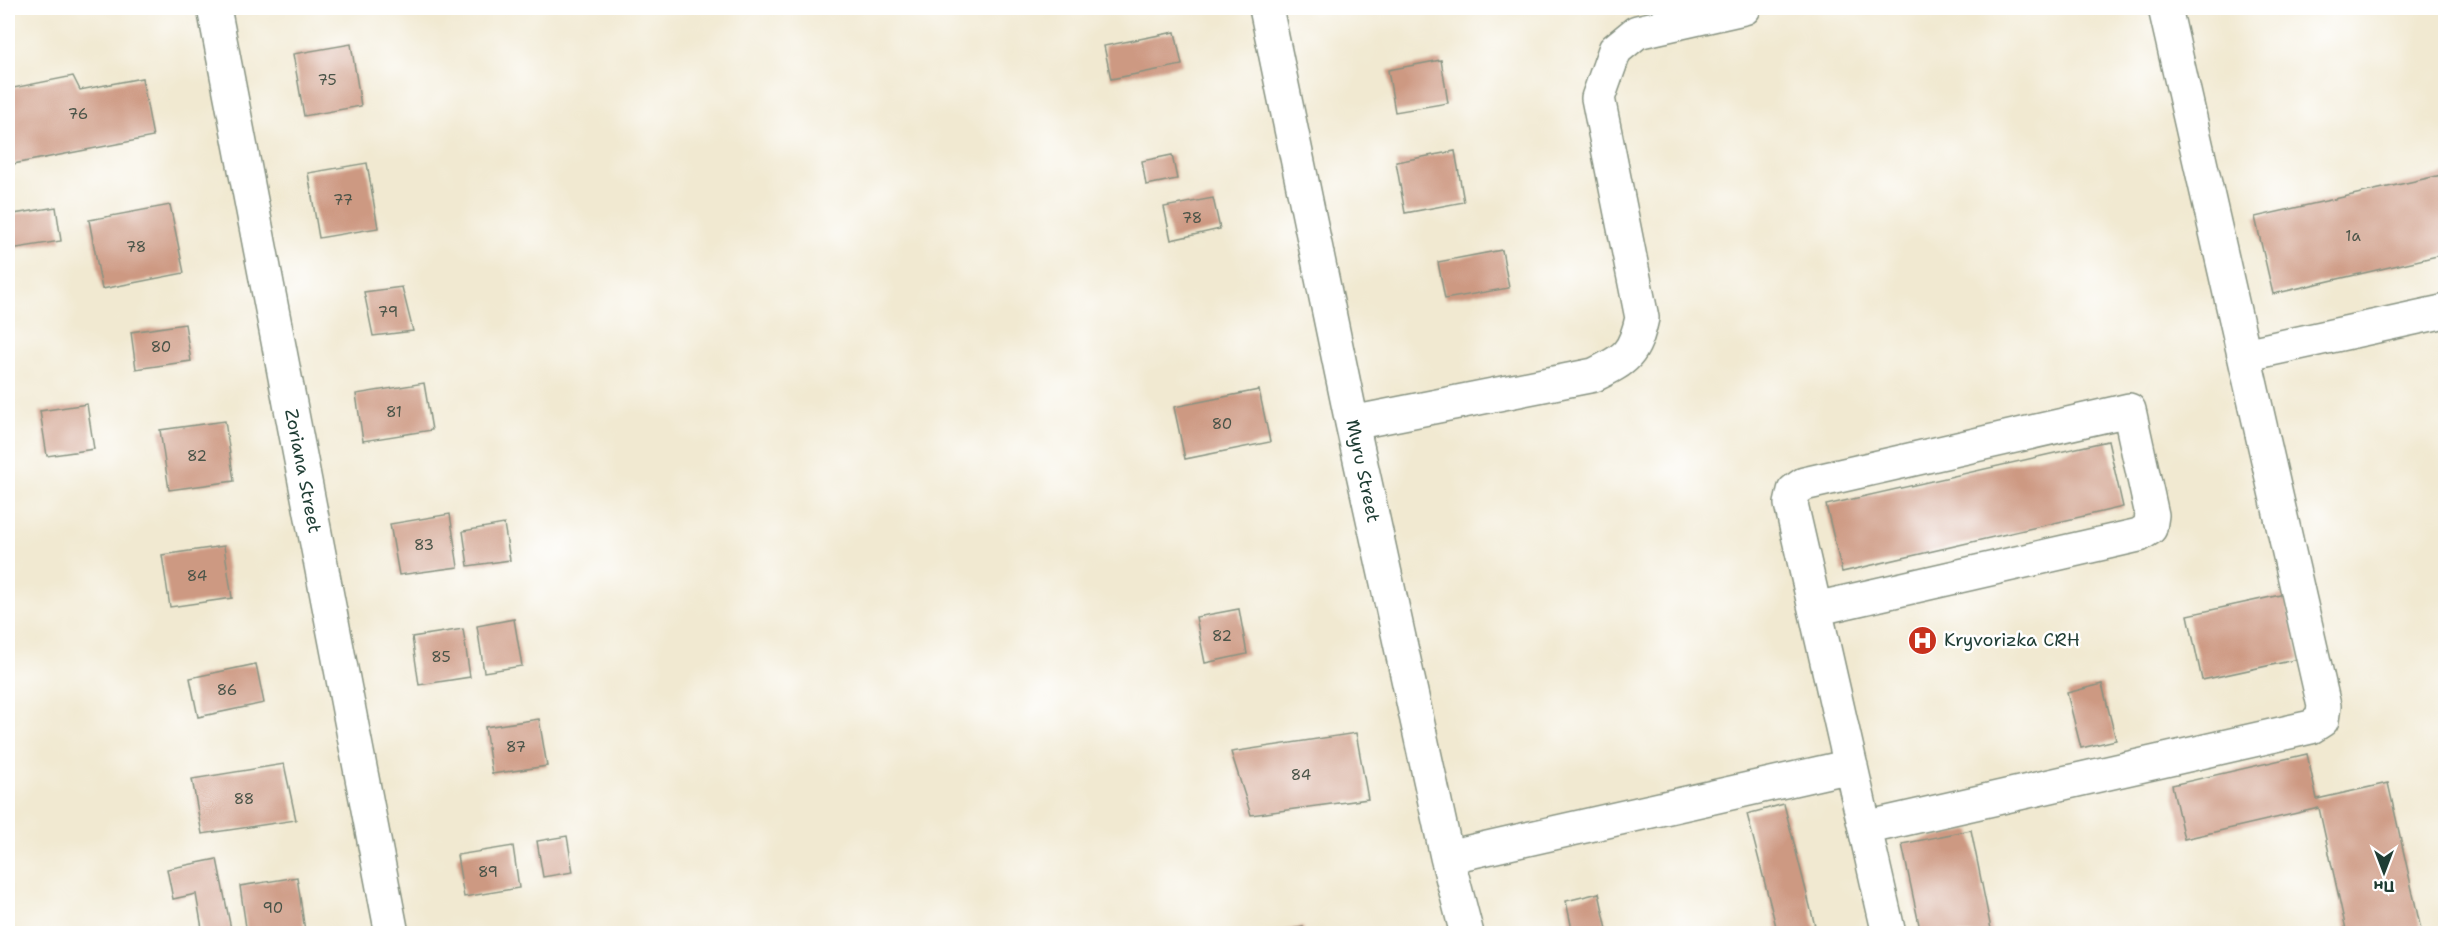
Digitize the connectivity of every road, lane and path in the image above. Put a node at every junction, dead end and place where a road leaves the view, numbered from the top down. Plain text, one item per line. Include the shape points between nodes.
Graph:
1 (214, 8) edge
2 (1266, 8) edge
3 (1744, 8) edge
4 (2164, 8) edge
5 (2445, 311) edge
6 (2244, 355) junction
7 (1352, 423) junction
8 (1815, 609) junction
9 (1851, 766) junction
10 (1865, 828) junction
11 (1447, 857) junction
12 (392, 933) edge
13 (1467, 933) edge
14 (1889, 933) edge

1 - 12 street, Zoriana Street
2 - 7 street, Myru Street
3 - 7 street via 1637,32 1615,50 1605,74 1598,98 1642,318 1636,345 1619,363 1594,375
4 - 6 street
5 - 6 street
6 - 10 street via 2324,706 2322,720 2311,728
7 - 11 street, Myru Street
8 - 8 street via 1791,504 1794,491 1804,484 2128,410 2152,515 2150,528 2139,535
8 - 9 street
9 - 10 street
9 - 11 street
10 - 14 street
11 - 13 street, Myru Street

